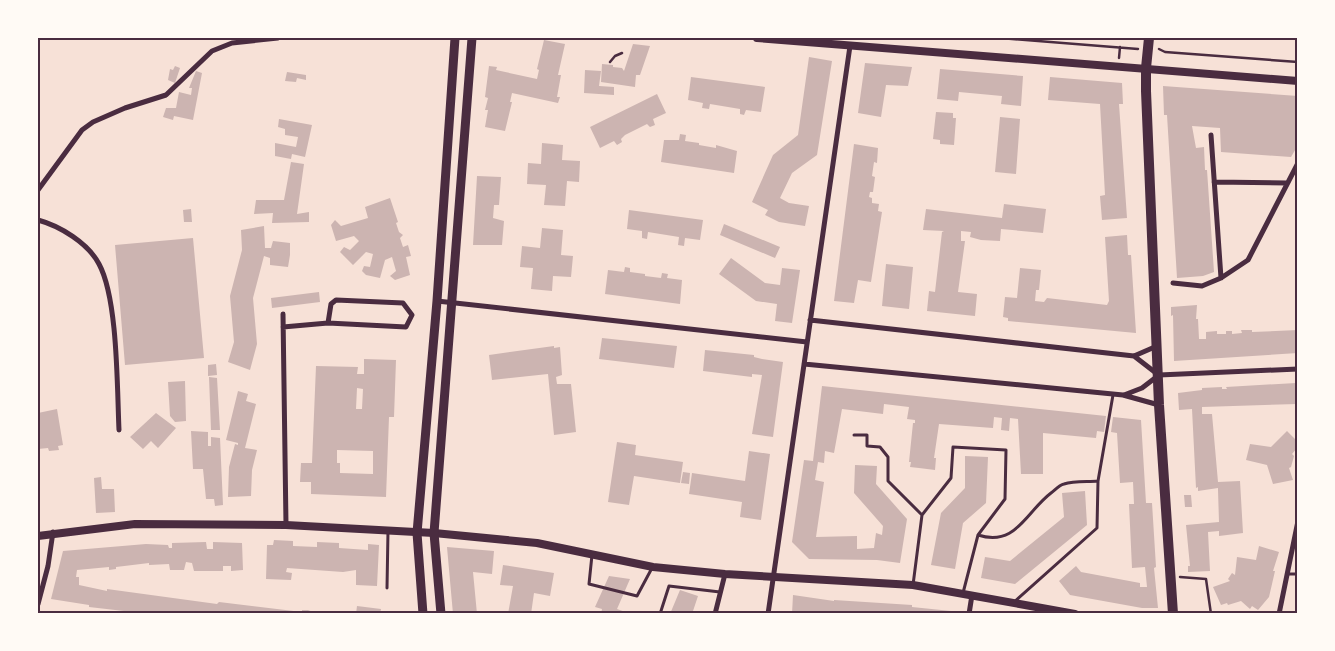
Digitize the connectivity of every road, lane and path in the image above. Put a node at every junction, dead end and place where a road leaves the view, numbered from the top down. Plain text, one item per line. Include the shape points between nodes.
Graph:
1 (278, 38) edge
2 (455, 38) edge
3 (472, 38) edge
4 (757, 38) edge
5 (1000, 38) edge
6 (1149, 38) edge
7 (1139, 43) dead end
8 (1158, 45) dead end
9 (850, 46) junction
10 (622, 53) dead end
11 (610, 62) dead end
12 (1298, 62) edge
13 (1146, 68) junction
14 (1298, 81) edge
15 (1210, 135) dead end
16 (1298, 164) edge
17 (1214, 182) junction
18 (1287, 182) junction
19 (38, 190) edge
20 (38, 220) edge
21 (1221, 278) junction
22 (1173, 283) dead end
23 (437, 301) junction
24 (451, 302) junction
25 (283, 314) dead end
26 (810, 320) junction
27 (328, 323) junction
28 (283, 327) junction
29 (807, 342) junction
30 (1157, 346) junction
31 (1134, 356) junction
32 (804, 364) junction
33 (1298, 368) edge
34 (1159, 374) junction
35 (1113, 395) junction
36 (1123, 395) junction
37 (1159, 405) junction
38 (119, 430) dead end
39 (854, 435) dead end
40 (1098, 481) junction
41 (922, 516) junction
42 (1298, 521) edge
43 (286, 525) junction
44 (388, 531) junction
45 (53, 532) junction
46 (417, 533) junction
47 (434, 533) junction
48 (978, 535) junction
49 (38, 536) edge
50 (592, 554) junction
51 (653, 567) junction
52 (725, 574) junction
53 (1286, 574) junction
54 (1298, 574) edge
55 (773, 575) junction
56 (1171, 577) junction
57 (913, 585) junction
58 (387, 588) dead end
59 (720, 592) junction
60 (963, 593) junction
61 (972, 595) junction
62 (1014, 603) junction
63 (38, 604) edge
64 (423, 614) edge
65 (441, 614) edge
66 (660, 614) edge
67 (715, 614) edge
68 (768, 614) edge
69 (969, 614) edge
70 (1075, 614) edge
71 (1173, 614) edge
72 (1211, 614) edge
73 (1279, 614) edge

1 - 19 street via 232,43 212,51 166,95 93,122 82,130
2 - 23 main road
3 - 24 main road
4 - 9 street
5 - 7 path via 1138,49
6 - 13 main road
8 - 12 path via 1165,52
9 - 13 street
9 - 26 street
10 - 11 path
13 - 14 street
13 - 30 main road
15 - 17 street
16 - 18 street
17 - 18 street
17 - 21 street
18 - 21 street via 1248,260
20 - 38 street via 65,232 99,263 113,327
21 - 22 street via 1202,286
23 - 24 street
23 - 46 main road
24 - 29 street
24 - 47 main road
25 - 28 street
26 - 29 street
26 - 31 street
27 - 27 street via 406,327 412,315 403,303 336,300 331,304
27 - 28 street
28 - 43 street
29 - 32 street
30 - 31 street
30 - 34 main road
31 - 34 street
32 - 35 street
32 - 55 street
33 - 34 street
34 - 36 street via 1142,388
34 - 37 main road
35 - 36 street
35 - 40 lane
36 - 37 street
37 - 56 main road
39 - 41 lane via 867,435 867,446 880,447 888,457 888,481
40 - 48 lane via 1063,484 1039,502 1026,519 1004,538 990,539
40 - 62 lane via 1097,528
41 - 48 lane via 951,478 953,447 1006,450 1005,499
41 - 57 lane
42 - 53 street
43 - 44 street
43 - 45 street via 135,524
44 - 46 street
44 - 58 lane
45 - 49 street
45 - 63 street
46 - 47 street
46 - 64 main road
47 - 50 street via 537,543
47 - 65 main road
48 - 60 lane
50 - 51 street
50 - 51 lane via 589,584 637,596
51 - 52 street
52 - 55 street
52 - 59 street
53 - 54 lane
53 - 73 street
55 - 57 street
55 - 68 street
56 - 71 main road
56 - 72 path via 1206,579
57 - 60 street
59 - 66 lane via 669,586
59 - 67 street
60 - 61 street
61 - 62 street
61 - 69 street
62 - 70 street

